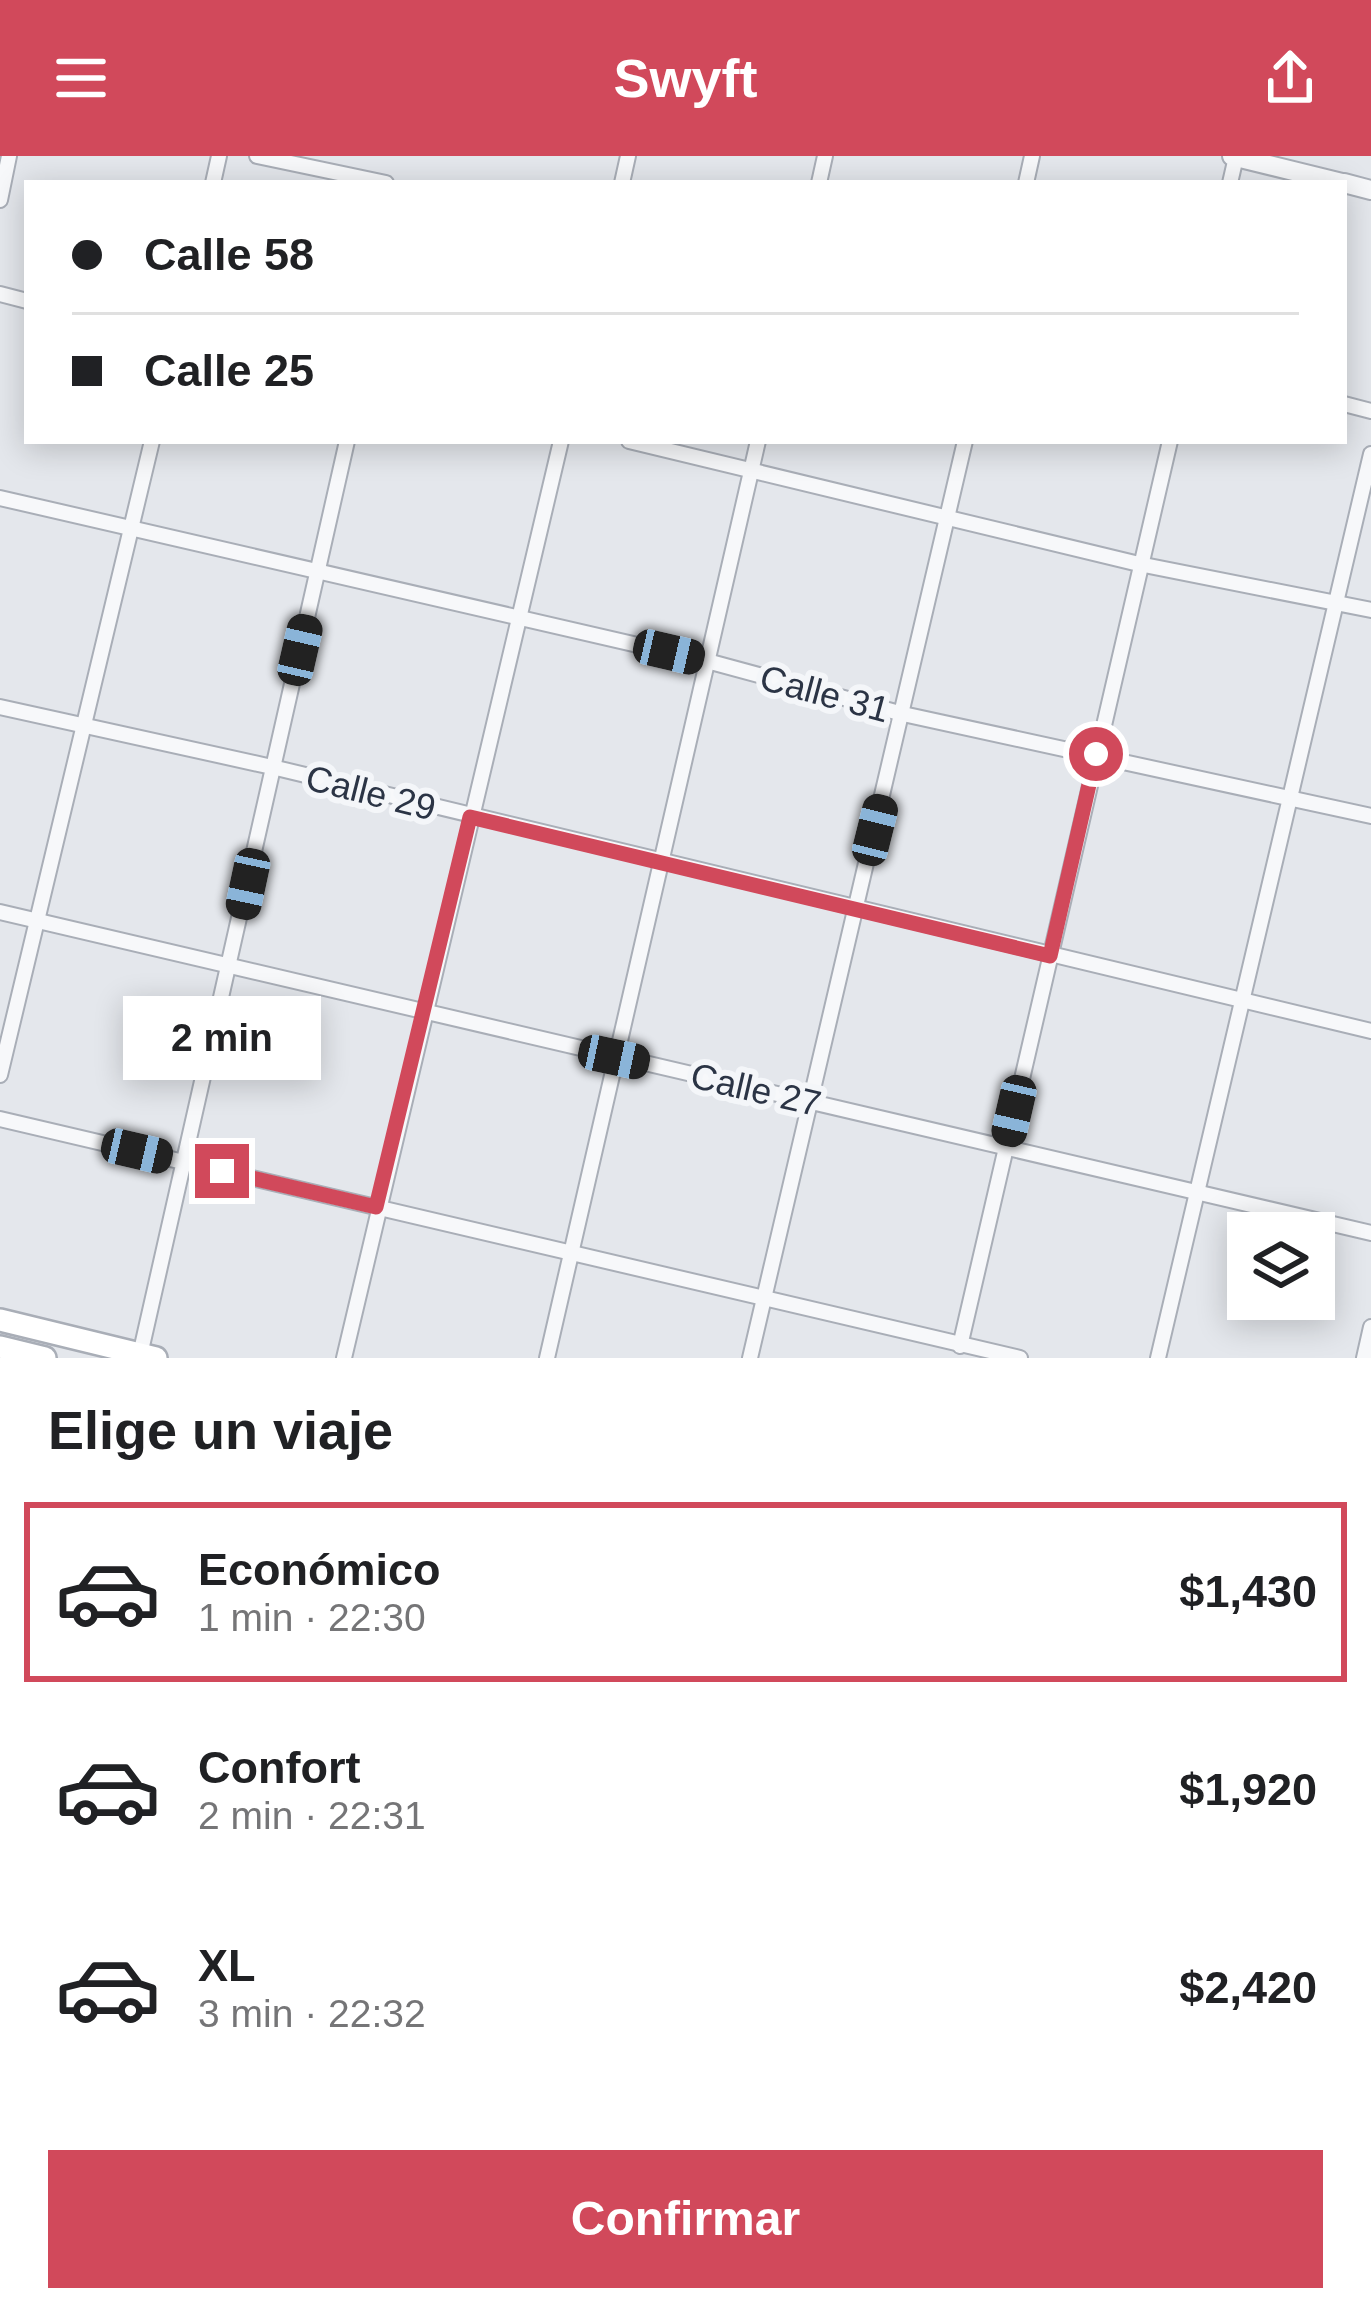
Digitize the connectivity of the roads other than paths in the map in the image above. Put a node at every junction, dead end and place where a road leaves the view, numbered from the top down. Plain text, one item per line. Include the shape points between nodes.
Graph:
1 (9, 156) edge
2 (257, 156) edge
3 (1234, 156) edge
4 (372, 180) edge
5 (1331, 180) edge
6 (0, 200) edge
7 (151, 444) edge
8 (346, 444) edge
9 (560, 444) edge
10 (642, 444) edge
11 (757, 444) edge
12 (964, 444) edge
13 (1169, 444) edge
14 (1371, 454) edge
15 (751, 469) junction
16 (0, 498) edge
17 (948, 516) junction
18 (130, 527) junction
19 (1139, 564) junction
20 (318, 572) junction
21 (1335, 601) junction
22 (1371, 610) edge
23 (518, 617) junction
24 (707, 661) junction
25 (0, 707) edge
26 (904, 714) junction
27 (83, 727) junction
28 (1096, 754) junction
29 (272, 766) junction
30 (1289, 797) junction
31 (1371, 816) edge
32 (470, 817) junction
33 (660, 861) junction
34 (856, 907) junction
35 (0, 913) edge
36 (37, 921) junction
37 (1050, 956) junction
38 (231, 962) junction
39 (1245, 1001) junction
40 (423, 1011) junction
41 (1371, 1031) edge
42 (614, 1057) junction
43 (0, 1075) edge
44 (810, 1101) junction
45 (0, 1119) edge
46 (1005, 1149) junction
47 (183, 1162) junction
48 (1199, 1193) junction
49 (376, 1207) junction
50 (1371, 1233) edge
51 (570, 1252) junction
52 (764, 1297) junction
53 (0, 1320) edge
54 (1371, 1327) edge
55 (960, 1346) junction
56 (0, 1347) edge
57 (145, 1357) edge
58 (45, 1358) edge
59 (344, 1358) edge
60 (547, 1358) edge
61 (750, 1358) edge
62 (1020, 1358) edge
63 (1158, 1358) edge
64 (1364, 1358) edge

1 - 6 street
2 - 4 street
3 - 5 street
7 - 18 street
8 - 20 street
9 - 23 street
10 - 15 street
11 - 15 street
12 - 17 street
13 - 19 street
14 - 21 street
15 - 17 street
15 - 24 street
16 - 18 street, Calle 31
17 - 19 street
17 - 26 street
18 - 20 street, Calle 31
18 - 27 street
19 - 21 street
19 - 28 street
20 - 23 street, Calle 31
20 - 29 street
21 - 22 street
21 - 30 street
23 - 24 street, Calle 31
23 - 32 street
24 - 26 street, Calle 31
24 - 33 street
25 - 27 street, Calle 29
26 - 28 street, Calle 31
26 - 34 street
27 - 29 street, Calle 29
27 - 36 street
28 - 30 street, Calle 31
28 - 37 street
29 - 32 street, Calle 29
29 - 38 street
30 - 31 street, Calle 31
30 - 39 street
32 - 33 street, Calle 29
32 - 40 street
33 - 34 street, Calle 29
33 - 42 street
34 - 37 street, Calle 29
34 - 44 street
35 - 36 street, Calle 27
36 - 38 street, Calle 27
36 - 43 street
37 - 39 street, Calle 29
37 - 46 street
38 - 40 street, Calle 27
38 - 47 street
39 - 41 street, Calle 29
39 - 48 street
40 - 42 street, Calle 27
40 - 49 street
42 - 44 street, Calle 27
42 - 51 street
44 - 46 street, Calle 27
44 - 52 street
45 - 47 street
46 - 48 street, Calle 27
46 - 55 street
47 - 49 street
47 - 57 street
48 - 50 street, Calle 27
48 - 63 street
49 - 51 street
49 - 59 street
51 - 52 street
51 - 60 street
52 - 55 street
52 - 61 street
53 - 57 main road
54 - 64 street
55 - 62 street
56 - 58 main road

